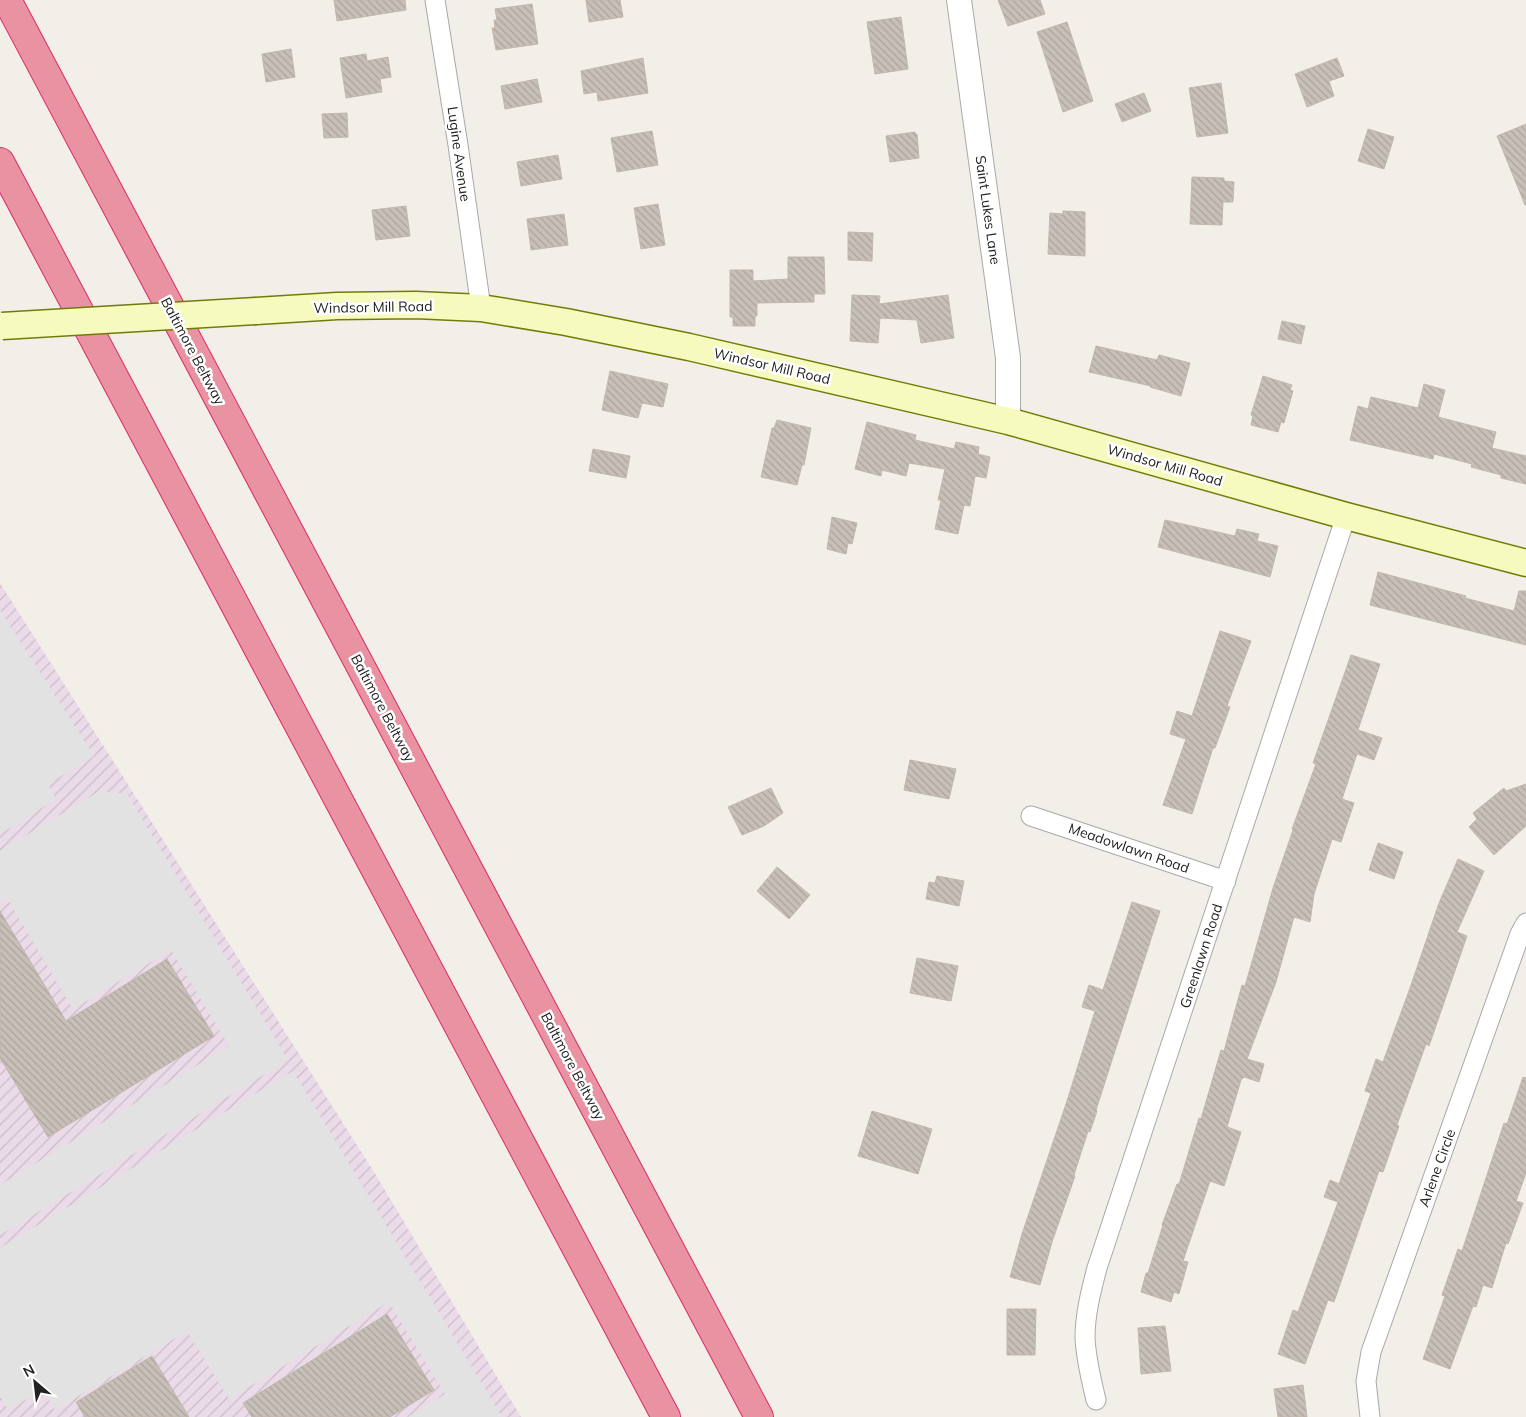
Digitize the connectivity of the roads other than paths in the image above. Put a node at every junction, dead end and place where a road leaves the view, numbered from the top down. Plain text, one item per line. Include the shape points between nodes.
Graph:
1 (7, 0) edge
2 (435, 0) edge
3 (959, 0) edge
4 (0, 162) edge
5 (481, 308) junction
6 (1, 327) edge
7 (1008, 421) junction
8 (1346, 516) junction
9 (1526, 563) edge
10 (1031, 816) dead end
11 (1226, 881) junction
12 (1526, 924) edge
13 (1096, 1400) dead end
14 (666, 1417) edge
15 (759, 1417) edge
16 (1370, 1417) edge

1 - 15 highway, Baltimore Beltway
2 - 5 street, Lugine Avenue
3 - 7 street, Saint Lukes Lane via 1008,358
4 - 14 highway
5 - 6 main road, Windsor Mill Road, bridge via 337,306
5 - 7 main road, Windsor Mill Road via 689,346
7 - 8 main road, Windsor Mill Road
8 - 9 main road, Windsor Mill Road
8 - 11 street, Greenlawn Road
10 - 11 street, Meadowlawn Road
11 - 13 street, Greenlawn Road via 1088,1302 1085,1337 1088,1369
12 - 16 street, Arlene Circle via 1371,1352 1366,1381

